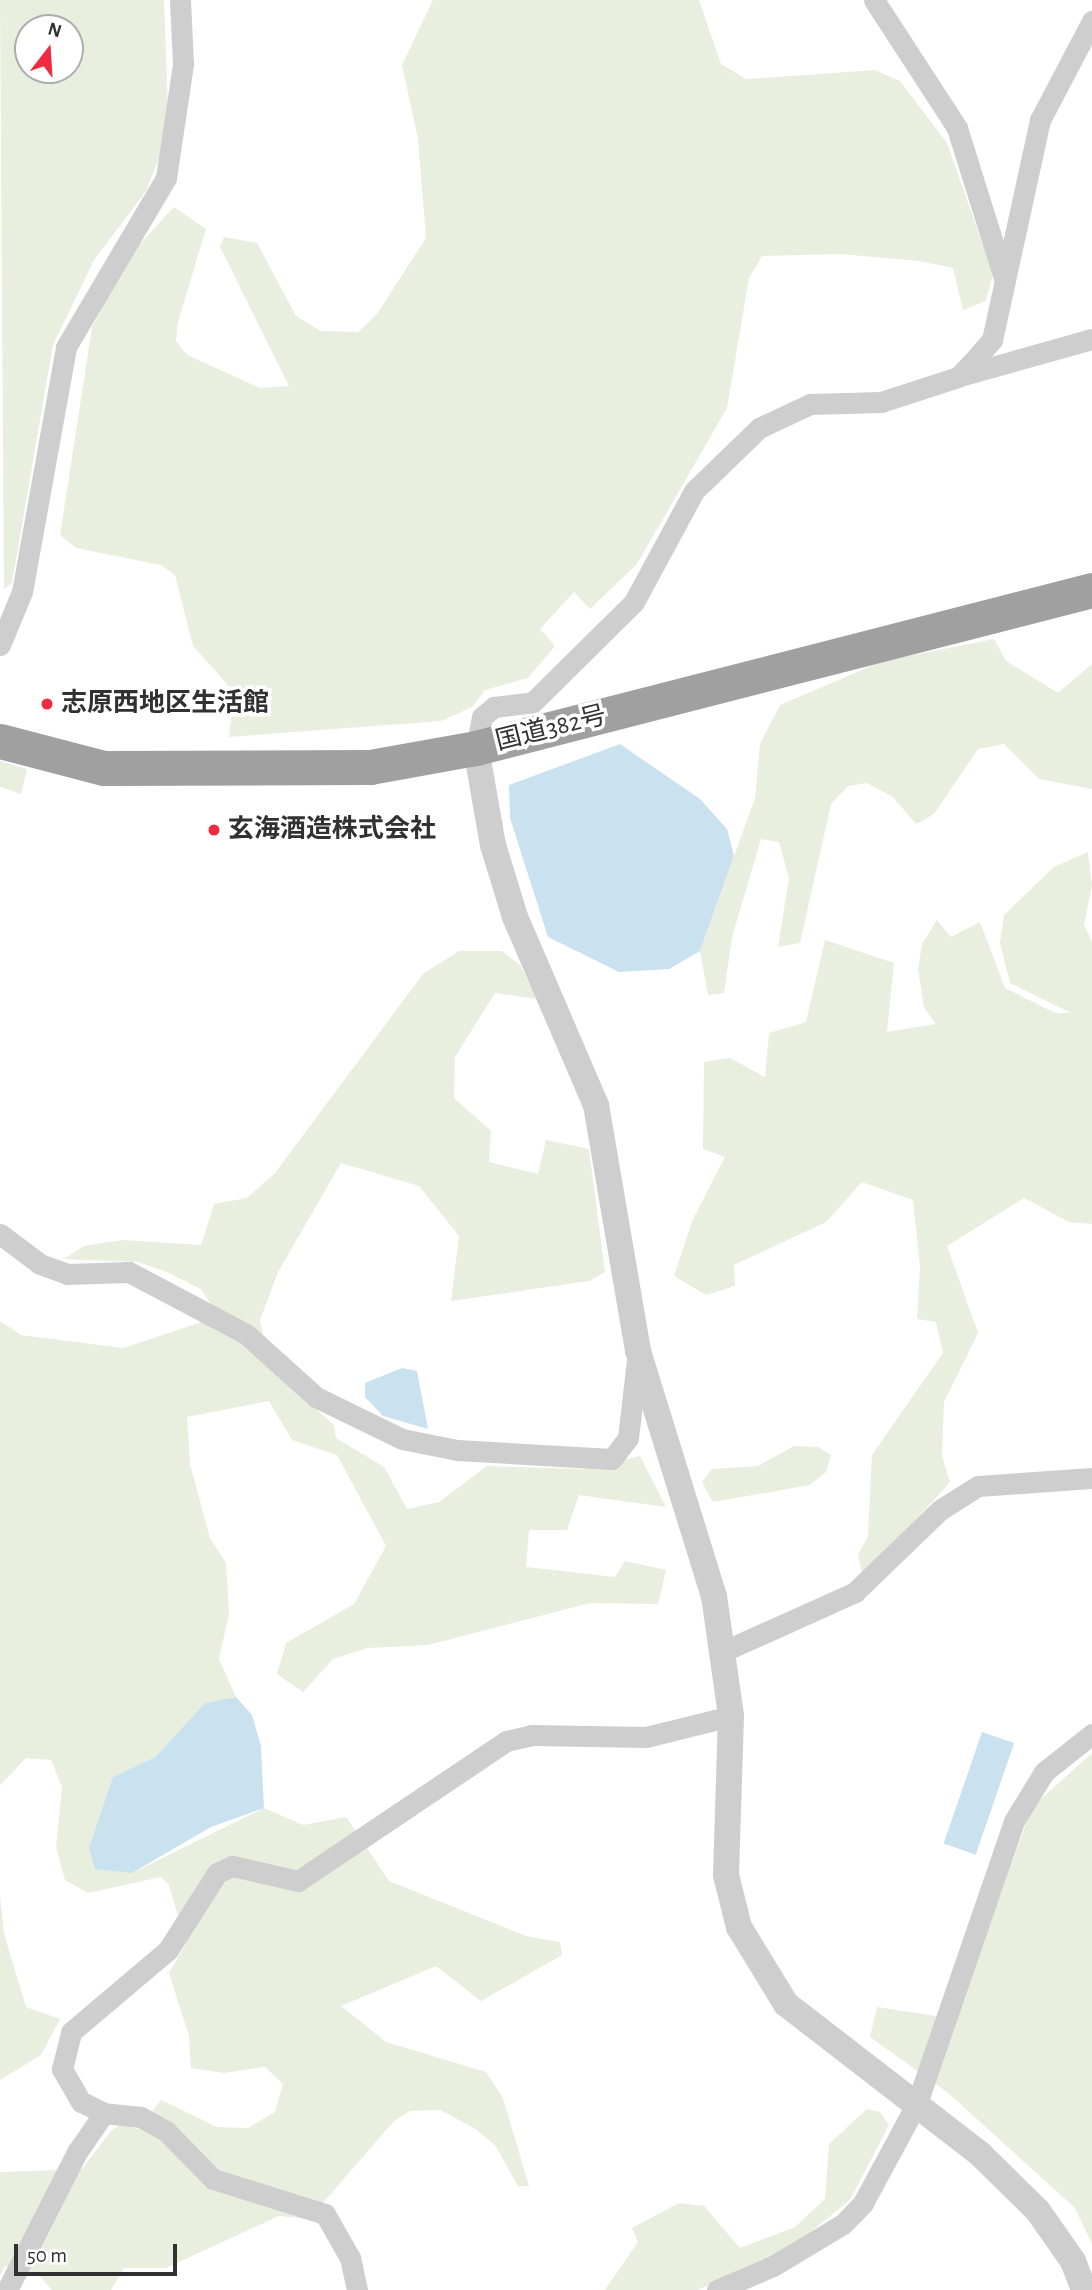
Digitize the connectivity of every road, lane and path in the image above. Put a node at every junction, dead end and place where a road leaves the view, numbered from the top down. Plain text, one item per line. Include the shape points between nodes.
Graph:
1 (180, 0) edge
2 (874, 0) edge
3 (1092, 21) edge
4 (1006, 283) junction
5 (1092, 339) edge
6 (958, 377) junction
7 (1092, 590) edge
8 (0, 645) edge
9 (0, 741) edge
10 (476, 748) junction
11 (0, 1234) edge
12 (638, 1351) junction
13 (1092, 1478) edge
14 (724, 1651) junction
15 (731, 1716) junction
16 (1092, 1734) edge
17 (917, 2103) junction
18 (104, 2113) junction
19 (7, 2290) edge
20 (357, 2290) edge
21 (717, 2290) edge
22 (1084, 2290) edge

1 - 8 street via 183,64 166,178 66,347 22,592
2 - 4 street via 957,128
3 - 4 street via 1040,120
4 - 6 street via 992,340
5 - 6 street
6 - 10 street via 881,402 810,404 759,428 694,491 634,602 533,702 494,707 482,717
7 - 10 highway, 国道382号
9 - 10 highway, 国道382号 via 104,768 176,772 370,766
10 - 12 street via 493,845 515,917 584,1067 599,1116
11 - 12 street via 40,1264 67,1274 98,1270 142,1278 246,1334 316,1397 401,1439 457,1450 612,1459 628,1438
12 - 14 street via 714,1596
13 - 14 street via 978,1486 940,1510 855,1592
14 - 15 street
15 - 17 street via 726,1874 750,1954 786,2004
15 - 18 street via 646,1737 531,1735 506,1741 298,1881 232,1867 217,1873 168,1950 71,2032 62,2069 68,2085 81,2102
16 - 17 street via 1044,1772 1014,1821
17 - 21 street via 876,2183 843,2224
17 - 22 street via 1038,2211 1073,2261
18 - 19 street via 77,2152
18 - 20 street via 141,2117 166,2131 213,2179 325,2214 349,2258

